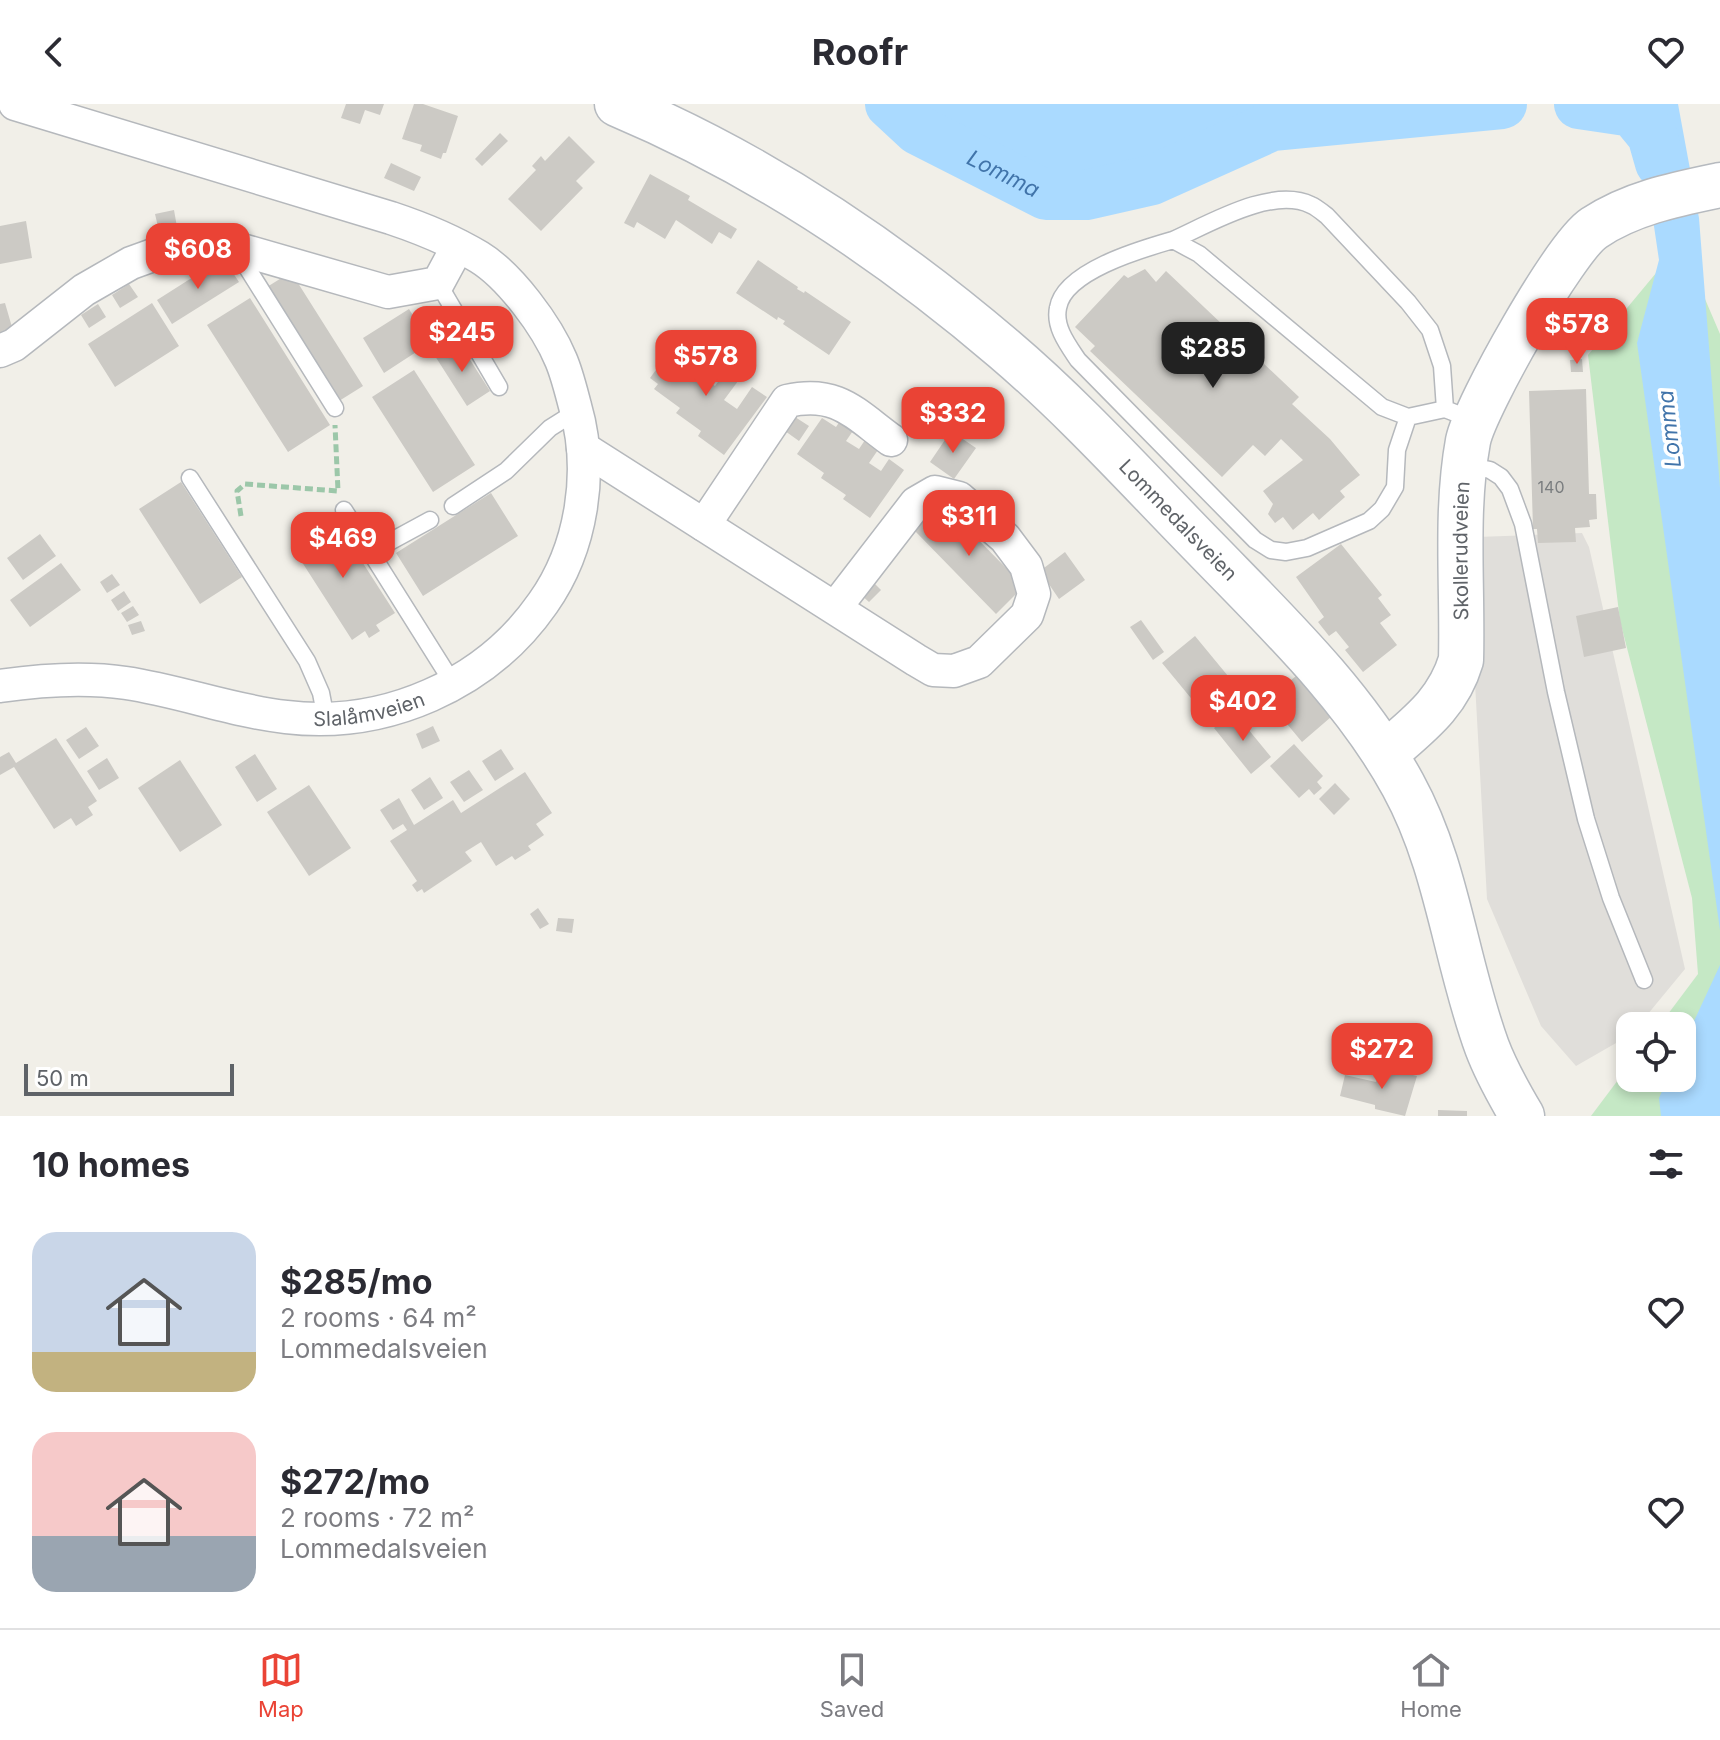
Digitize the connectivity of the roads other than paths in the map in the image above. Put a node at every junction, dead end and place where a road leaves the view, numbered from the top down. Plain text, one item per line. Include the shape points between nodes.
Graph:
1 (15, 104) edge
2 (617, 104) edge
3 (1713, 187) edge
4 (1173, 240) junction
5 (458, 246) junction
6 (235, 248) junction
7 (438, 283) junction
8 (0, 351) edge
9 (499, 387) dead end
10 (335, 408) road end
11 (577, 411) junction
12 (1460, 415) junction
13 (1408, 417) junction
14 (891, 440) dead end
15 (583, 448) junction
16 (1465, 465) junction
17 (190, 478) dead end
18 (453, 506) dead end
19 (344, 510) dead end
20 (430, 520) dead end
21 (704, 525) junction
22 (371, 552) junction
23 (835, 608) junction
24 (454, 685) junction
25 (0, 686) edge
26 (326, 719) junction
27 (1385, 754) junction
28 (1644, 980) dead end
29 (1522, 1116) edge

1 - 5 street, Slalåmveien via 391,218
2 - 27 main road, Lommedalsveien via 663,123 794,196 904,270 1005,350 1085,425 1307,655
3 - 12 main road, Skollerudveien via 1619,212 1590,230
4 - 12 lane via 1277,200 1311,204 1430,330
4 - 13 lane via 1199,254 1382,407
4 - 13 lane via 1125,254 1082,278 1063,294 1059,323 1078,360 1255,540 1271,550 1297,550 1369,521 1395,487 1397,450
5 - 7 street
5 - 11 street, Slalåmveien via 482,258 541,324 561,360
6 - 7 street via 388,292
6 - 8 street via 167,250 131,263
6 - 10 lane
7 - 9 lane
11 - 15 street, Slalåmveien
11 - 18 lane via 550,428 506,471
12 - 13 lane
12 - 16 main road, Skollerudveien via 1468,438
14 - 21 street via 838,401 787,401
15 - 21 street
15 - 24 street, Slalåmveien via 577,532 556,584 531,620 496,655
16 - 27 main road, Skollerudveien via 1461,660 1442,702
16 - 28 lane via 1501,477 1523,524 1586,819
17 - 26 lane via 307,661
19 - 22 lane
20 - 22 lane
21 - 23 street
22 - 24 lane
23 - 23 street via 933,670 954,671 979,662 1015,628 1027,615 1034,594 1026,566 1005,538 959,498 935,492 916,503
24 - 26 street, Slalåmveien via 386,712
25 - 26 street, Slalåmveien via 46,679 125,683 285,717
27 - 29 main road, Lommedalsveien via 1420,818 1487,1046

